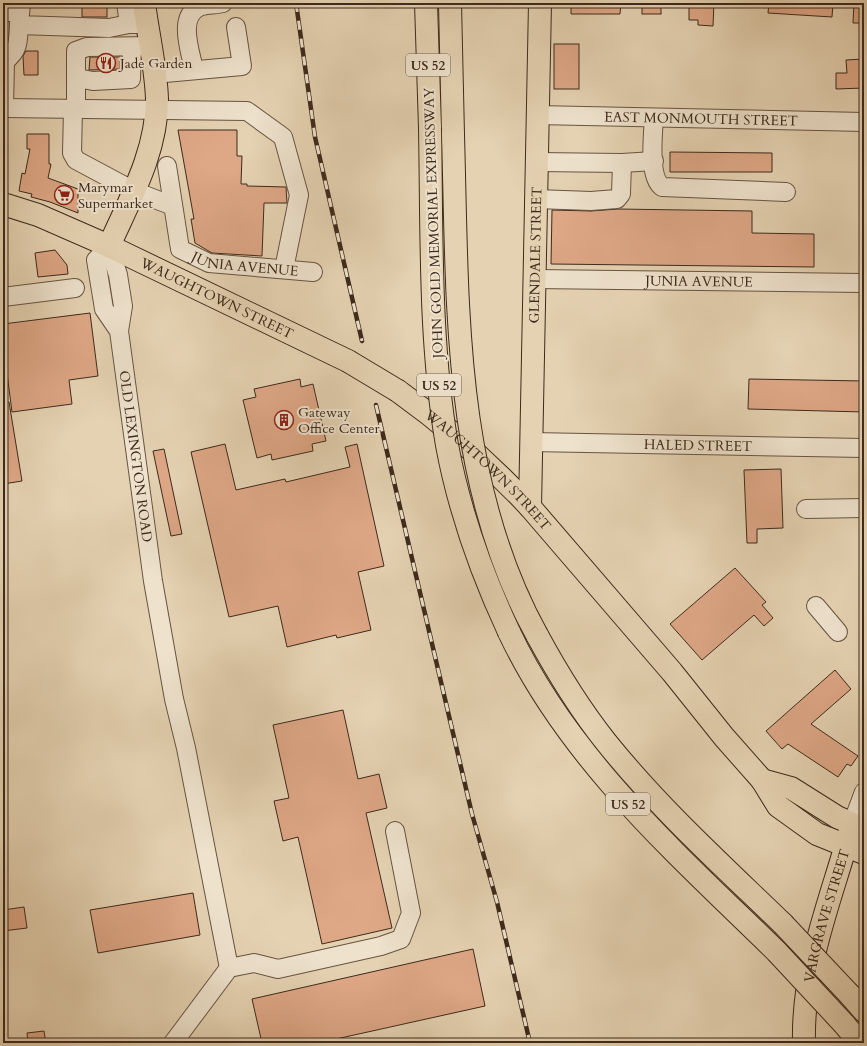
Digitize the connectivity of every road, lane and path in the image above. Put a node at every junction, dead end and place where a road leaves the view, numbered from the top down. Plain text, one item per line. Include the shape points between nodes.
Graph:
1 (126, 3) edge
2 (144, 3) edge
3 (223, 3) edge
4 (228, 3) edge
5 (426, 3) edge
6 (450, 3) edge
7 (540, 3) edge
8 (16, 13) edge
9 (138, 24) junction
10 (186, 27) junction
11 (236, 27) dead end
12 (141, 46) junction
13 (194, 70) junction
14 (154, 74) junction
15 (77, 78) junction
16 (4, 108) edge
17 (74, 109) junction
18 (156, 111) junction
19 (537, 115) junction
20 (654, 118) junction
21 (864, 122) edge
22 (654, 161) junction
23 (536, 162) junction
24 (622, 163) junction
25 (167, 166) dead end
26 (134, 191) junction
27 (786, 192) dead end
28 (536, 199) junction
29 (3, 204) edge
30 (173, 206) junction
31 (110, 246) junction
32 (284, 269) junction
33 (313, 272) dead end
34 (534, 279) junction
35 (864, 283) edge
36 (75, 288) dead end
37 (3, 297) edge
38 (531, 442) junction
39 (864, 448) edge
40 (530, 507) junction
41 (864, 508) edge
42 (806, 509) dead end
43 (816, 606) dead end
44 (838, 632) dead end
45 (762, 780) junction
46 (864, 792) edge
47 (858, 826) edge
48 (395, 832) dead end
49 (855, 849) edge
50 (228, 968) junction
51 (864, 1011) edge
52 (173, 1043) edge
53 (804, 1043) edge
54 (860, 1043) edge

1 - 9 street
2 - 9 main road
3 - 10 street via 199,7 190,14
4 - 10 street via 220,14 206,16
5 - 54 main road, JOHN GOLD MEMORIAL EXPRESSWAY / US 52, bridge via 436,343 447,446 462,511 485,578 509,632 544,696 587,756 658,835 777,952
6 - 51 main road, JOHN GOLD MEMORIAL EXPRESSWAY / US 52, bridge via 462,375 471,441 485,505 507,570 537,635 564,684 605,741 675,818 783,924
7 - 19 main road, GLENDALE STREET
8 - 9 street via 108,28
8 - 16 street via 17,46 14,54 5,61
9 - 12 main road
10 - 13 street
11 - 13 street via 242,66
12 - 14 main road
12 - 15 street via 131,79 93,81
12 - 15 street via 88,47 76,51
13 - 14 street
14 - 18 main road
15 - 17 street
16 - 17 street
17 - 18 street
17 - 26 street via 73,156
18 - 26 main road via 148,155
18 - 32 street via 247,111 283,137 298,195
19 - 20 street, EAST MONMOUTH STREET
19 - 23 main road, GLENDALE STREET
20 - 21 street, EAST MONMOUTH STREET
20 - 22 street
22 - 24 street
22 - 27 street via 655,179 662,188
23 - 24 street
23 - 28 main road, GLENDALE STREET
24 - 28 street via 621,194 617,199
25 - 30 street
26 - 30 street
26 - 31 main road
28 - 34 main road, GLENDALE STREET
29 - 31 main road, WAUGHTOWN STREET via 38,215
30 - 32 street, JUNIA AVENUE via 180,250 209,263
31 - 40 main road, WAUGHTOWN STREET, bridge via 348,361 398,391 461,439
31 - 50 street, OLD LEXINGTON ROAD via 123,306 119,331 153,581
32 - 33 street, JUNIA AVENUE
34 - 35 street, JUNIA AVENUE
34 - 38 main road, GLENDALE STREET
36 - 37 street
38 - 39 street, HALED STREET
38 - 40 main road, GLENDALE STREET
40 - 45 main road, WAUGHTOWN STREET
41 - 42 street
43 - 44 street
45 - 47 main road via 790,788 812,803
45 - 49 main road, WAUGHTOWN STREET via 778,806 817,834
46 - 47 street, VARGRAVE STREET
47 - 49 main road, VARGRAVE STREET
48 - 50 street via 411,912 401,938 381,946 278,969 254,963
49 - 53 main road, VARGRAVE STREET via 812,959 806,999
50 - 52 street

